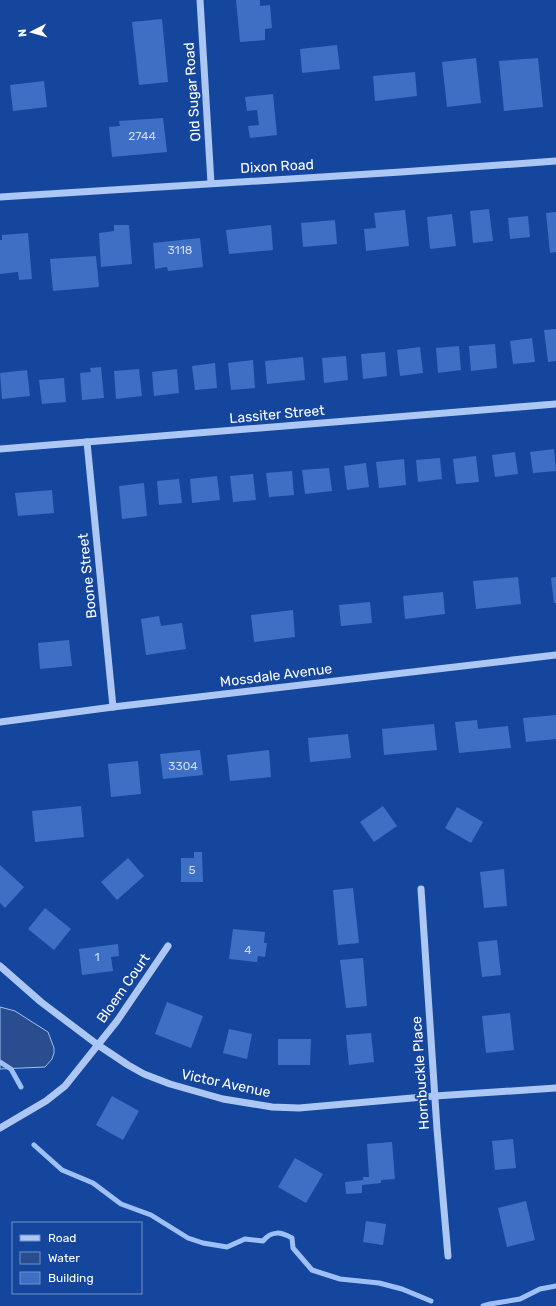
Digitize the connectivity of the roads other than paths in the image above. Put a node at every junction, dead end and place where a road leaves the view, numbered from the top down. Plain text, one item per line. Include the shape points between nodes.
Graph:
1 (200, 0) edge
2 (556, 161) edge
3 (211, 183) junction
4 (0, 197) edge
5 (556, 404) edge
6 (87, 442) junction
7 (0, 449) edge
8 (556, 655) edge
9 (113, 707) junction
10 (0, 722) edge
11 (421, 889) dead end
12 (168, 946) dead end
13 (0, 966) edge
14 (98, 1045) junction
15 (556, 1088) edge
16 (435, 1096) junction
17 (0, 1128) edge
18 (448, 1256) dead end

1 - 3 street, Old Sugar Road
2 - 3 street, Dixon Road
3 - 4 street, Dixon Road
5 - 6 street, Lassiter Street
6 - 7 street, Lassiter Street
6 - 9 street, Boone Street
8 - 9 street, Mossdale Avenue
9 - 10 street, Mossdale Avenue
11 - 16 street, Hornbuckle Place
12 - 14 street, Bloem Court
13 - 14 street, Victor Avenue via 41,1002
14 - 16 street, Victor Avenue via 138,1071 170,1084 272,1107 299,1108
14 - 17 street, Bloem Court via 65,1086 46,1101
15 - 16 street, Victor Avenue
16 - 18 street, Hornbuckle Place

